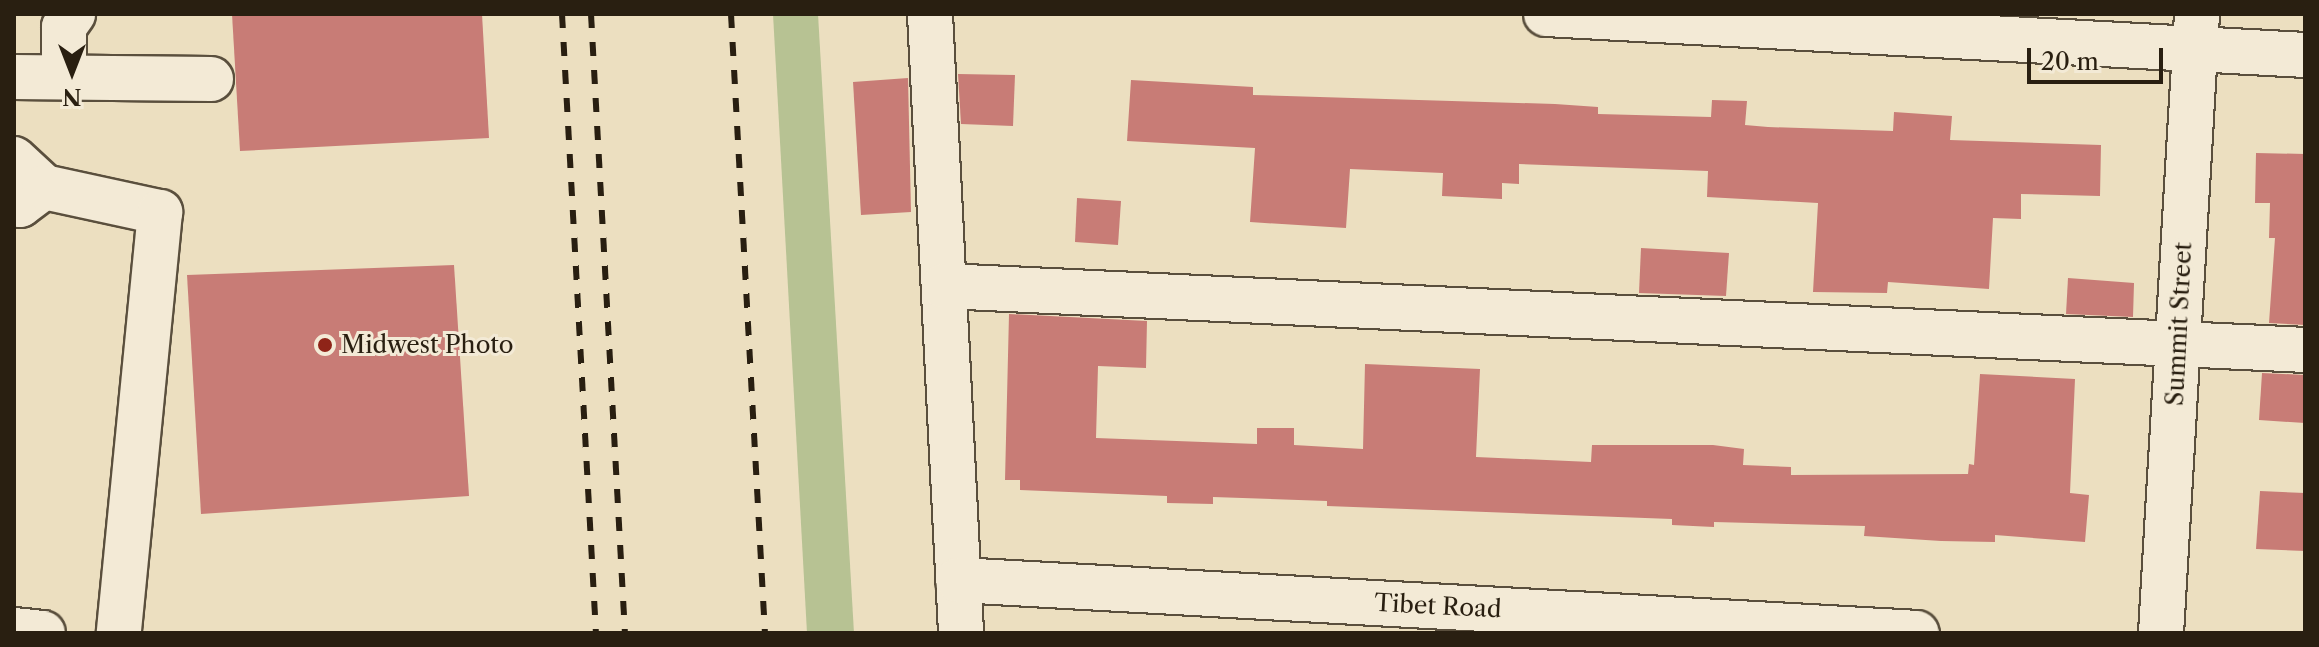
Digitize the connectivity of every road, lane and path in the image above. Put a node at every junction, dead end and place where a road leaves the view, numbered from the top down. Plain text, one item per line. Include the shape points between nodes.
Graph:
1 (73, 14) edge
2 (930, 14) edge
3 (1546, 14) edge
4 (2196, 32) edge
5 (2305, 55) edge
6 (14, 77) edge
7 (64, 77) junction
8 (211, 79) dead end
9 (24, 183) edge
10 (944, 286) junction
11 (2178, 344) junction
12 (2305, 350) edge
13 (958, 580) junction
14 (14, 630) edge
15 (43, 633) edge
16 (119, 633) edge
17 (961, 633) edge
18 (1917, 633) edge
19 (2161, 633) edge

1 - 7 street via 64,27
2 - 10 street
3 - 4 street
4 - 5 street
4 - 11 street, Summit Street
6 - 7 street
7 - 8 street
9 - 16 street via 160,212
10 - 11 street
10 - 13 street
11 - 12 street
11 - 19 street, Summit Street
13 - 17 street
13 - 18 street, Tibet Road
14 - 15 street

